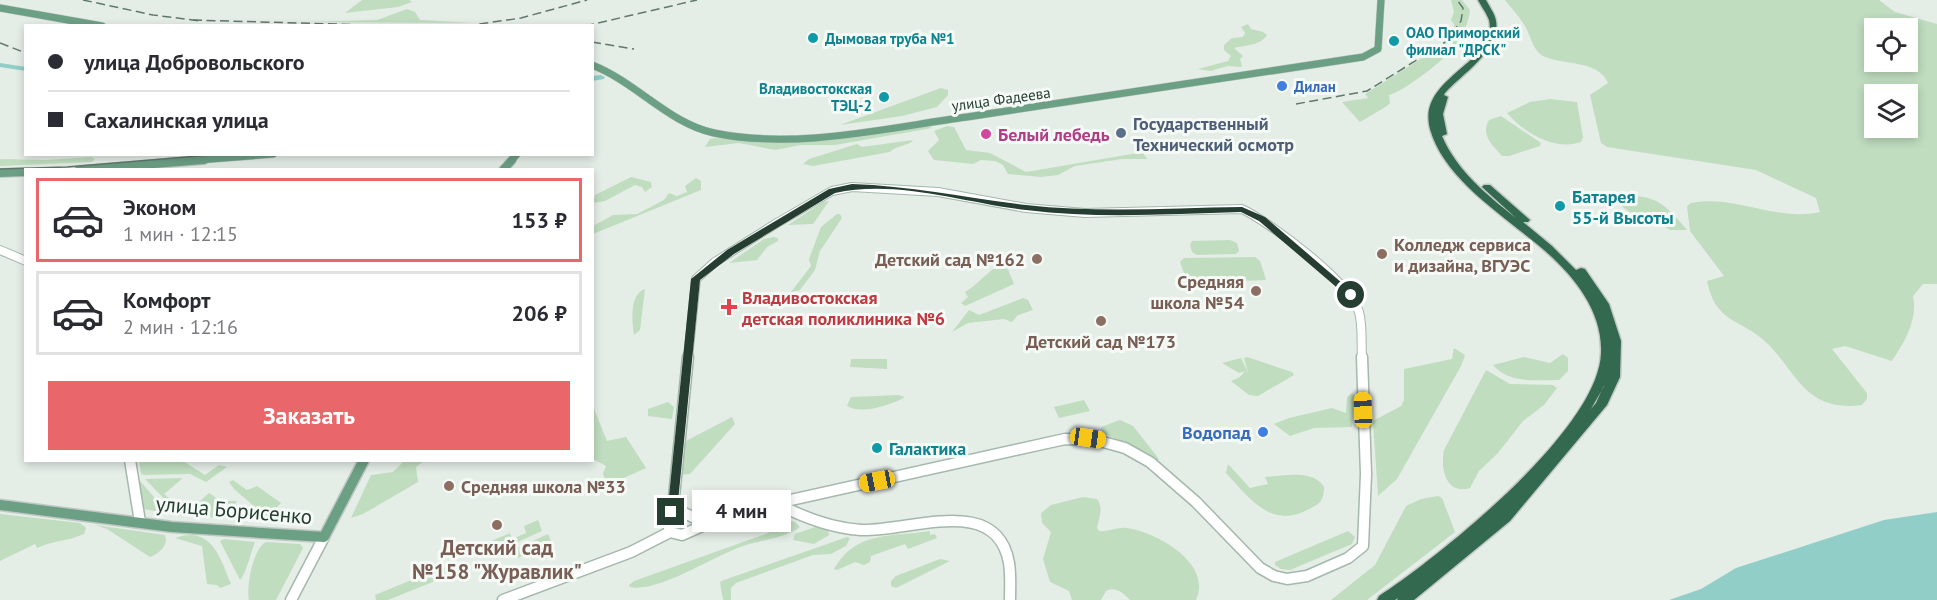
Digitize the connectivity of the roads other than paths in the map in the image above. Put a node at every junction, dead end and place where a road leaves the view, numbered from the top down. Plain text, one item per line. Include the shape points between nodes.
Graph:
1 (1381, 0) edge
2 (1482, 0) edge
3 (1487, 0) edge
4 (0, 8) edge
5 (91, 24) edge
6 (594, 67) edge
7 (249, 156) edge
8 (515, 156) edge
9 (103, 168) edge
10 (505, 168) edge
11 (24, 172) edge
12 (0, 173) edge
13 (0, 250) edge
14 (24, 260) edge
15 (130, 462) edge
16 (363, 462) edge
17 (774, 502) junction
18 (0, 505) edge
19 (737, 511) junction
20 (672, 517) junction
21 (693, 517) junction
22 (140, 522) junction
23 (692, 530) junction
24 (670, 532) junction
25 (324, 537) junction
26 (291, 600) edge
27 (503, 600) edge
28 (1010, 600) edge
29 (1384, 600) edge
30 (1404, 600) edge

1 - 6 main road, улица Фадеева via 1378,49 1363,57 1035,108 834,134 712,133 680,119 606,70
2 - 29 highway via 1494,23 1491,39 1478,57 1441,90 1432,112 1434,128 1443,150 1463,174 1548,247 1582,284 1603,324 1607,357 1591,401 1558,444 1497,510 1430,568
3 - 30 highway via 1498,18 1498,40 1444,98 1440,122 1444,139 1470,173 1556,246 1591,283 1612,325 1617,360 1612,385 1601,405 1505,517
4 - 5 main road
7 - 9 main road
8 - 10 main road
11 - 12 main road
13 - 14 main road
15 - 22 main road, улица Борисенко
16 - 25 main road
17 - 19 main road
17 - 20 main road via 1065,439 1107,441 1137,452 1163,471 1260,568 1277,578 1297,580 1355,553 1365,542 1359,312 1346,288 1262,219 1242,209 1084,213 908,189 842,188 777,223 715,262 696,279
17 - 28 main road via 862,530 955,520 983,524 996,532 1008,553
18 - 22 main road, улица Борисенко
19 - 21 main road
19 - 23 main road
20 - 21 main road via 684,513
20 - 24 main road via 668,523
21 - 23 main road
22 - 25 main road, улица Борисенко
23 - 24 main road via 682,535
24 - 27 main road via 631,552
25 - 26 main road

